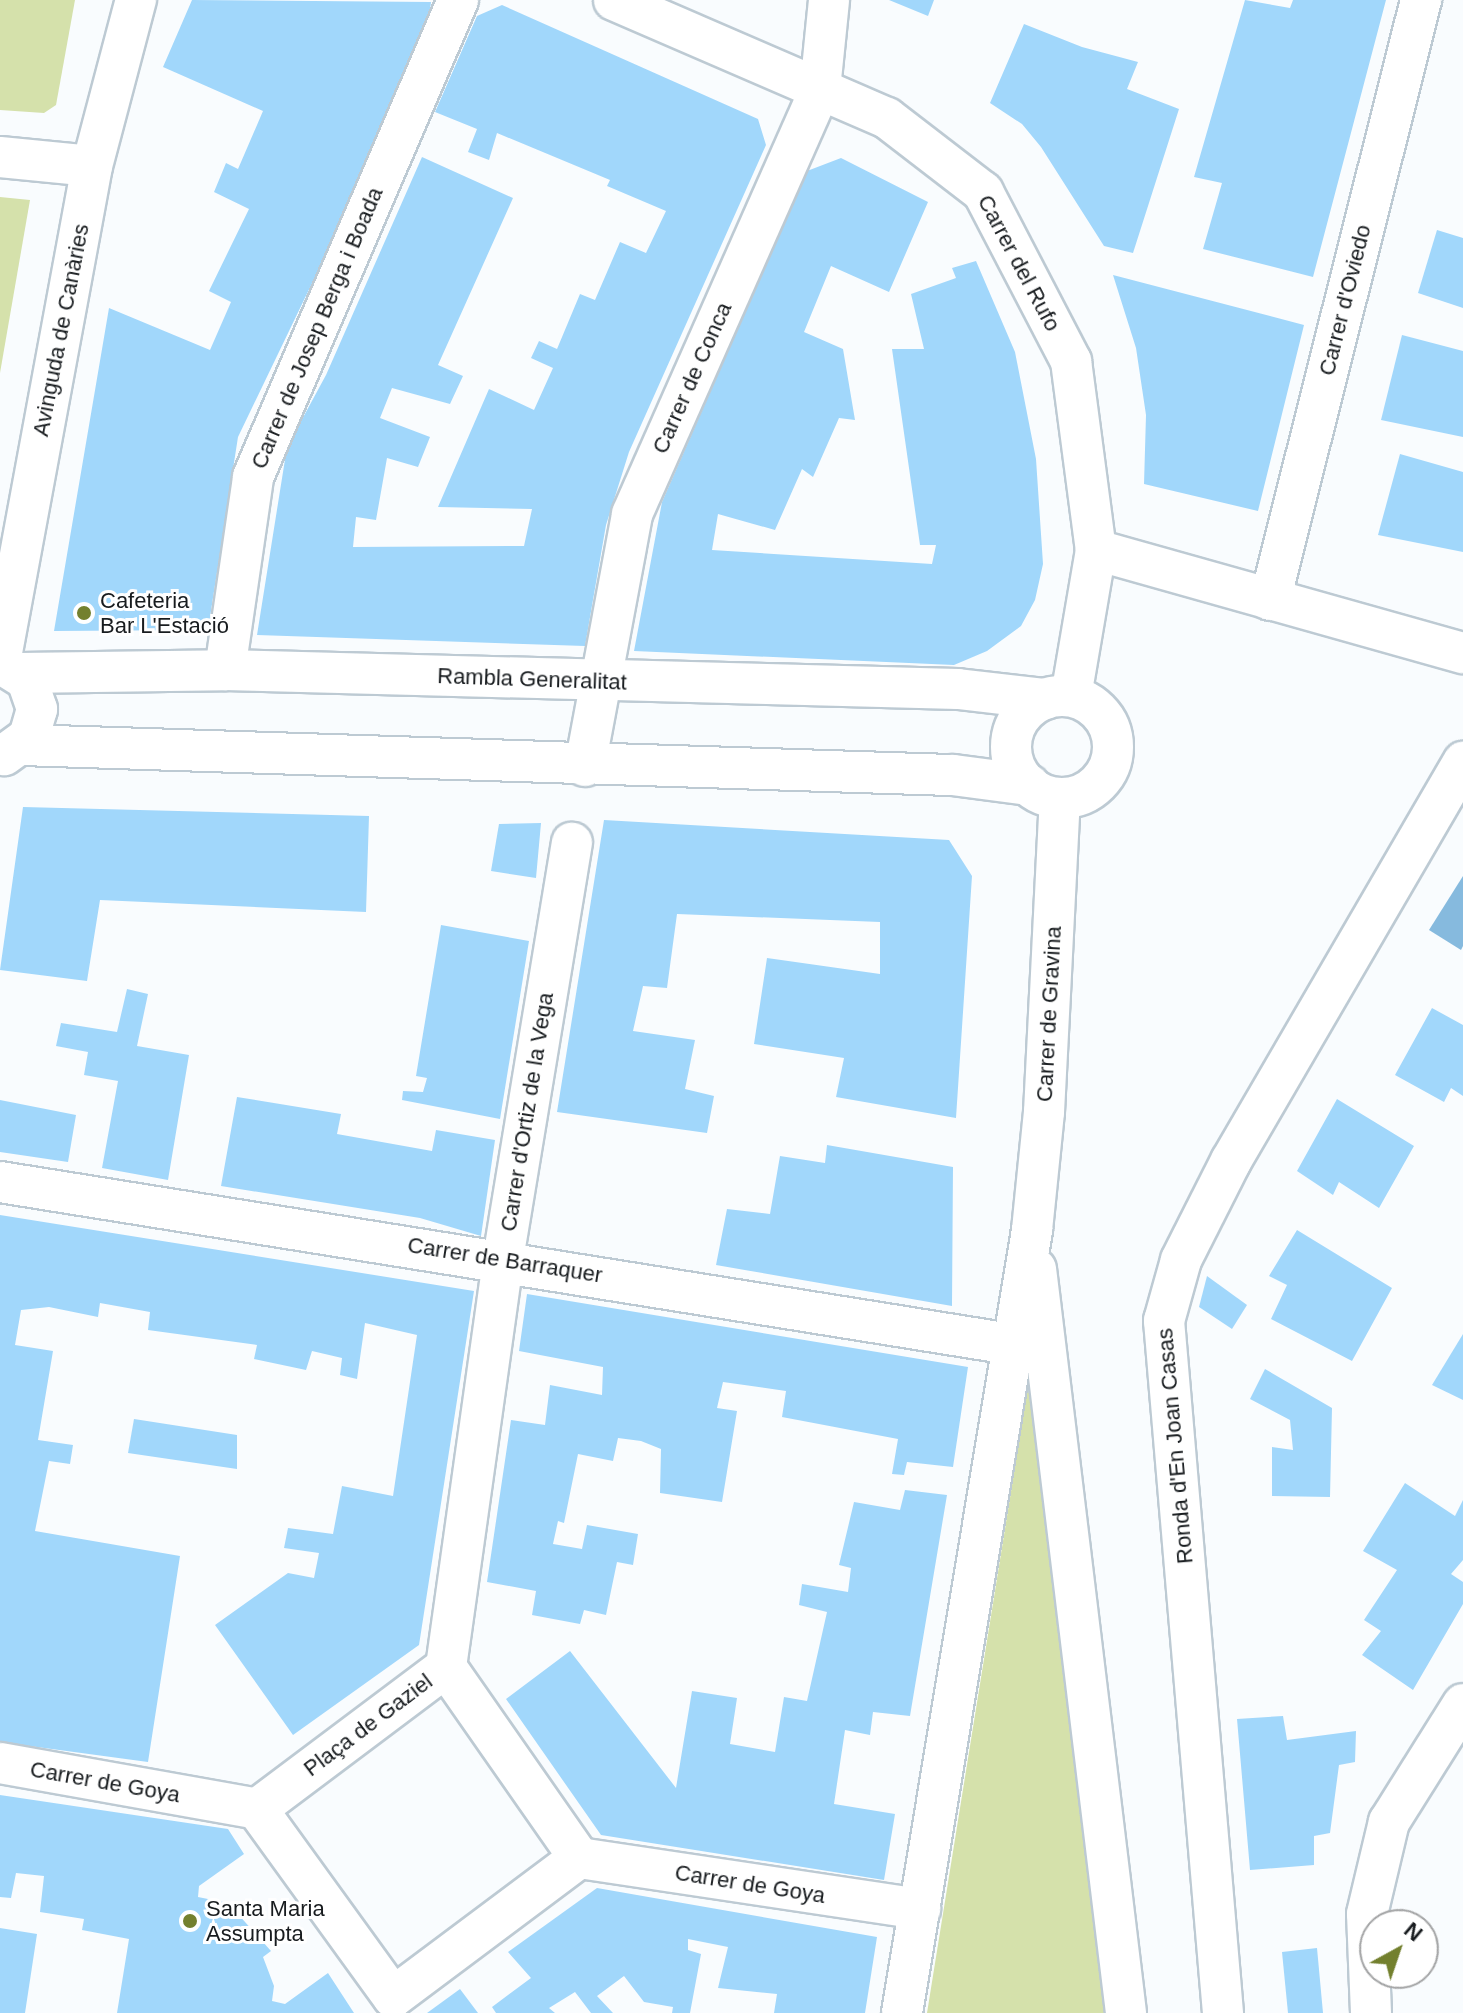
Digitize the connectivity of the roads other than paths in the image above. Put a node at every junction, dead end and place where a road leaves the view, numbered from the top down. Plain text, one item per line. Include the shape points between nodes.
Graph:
1 (136, 0) edge
2 (458, 0) edge
3 (614, 0) edge
4 (829, 0) edge
5 (1421, 0) edge
6 (820, 89) junction
7 (0, 157) edge
8 (92, 166) junction
9 (1096, 550) junction
10 (1270, 600) junction
11 (1463, 653) edge
12 (7, 666) edge
13 (225, 670) junction
14 (600, 682) junction
15 (1058, 698) junction
16 (11, 751) edge
17 (1463, 762) edge
18 (585, 766) junction
19 (1044, 792) junction
20 (572, 843) dead end
21 (0, 1182) edge
22 (1032, 1230) junction
23 (503, 1259) junction
24 (1010, 1344) junction
25 (446, 1667) junction
26 (1463, 1704) edge
27 (0, 1763) edge
28 (257, 1809) junction
29 (579, 1858) junction
30 (920, 1909) junction
31 (392, 2005) edge
32 (902, 2013) edge
33 (1126, 2013) edge
34 (1223, 2013) edge
35 (1371, 2013) edge

1 - 8 street, Avinguda de Canàries
2 - 13 street, Carrer de Josep Berga i Boada via 253,477
3 - 6 street, Carrer del Rufo
4 - 6 street, Carrer de Conca
5 - 10 street, Carrer d'Oviedo
6 - 9 street, Carrer del Rufo via 887,118 983,192 1071,361
6 - 14 street, Carrer de Conca via 632,514
7 - 8 street
8 - 12 street, Avinguda de Canàries
9 - 10 street
9 - 15 street, Carrer del Rufo
10 - 11 street
12 - 13 street, Rambla Generalitat
12 - 16 street via 32,689 37,709 33,729
13 - 14 street, Rambla Generalitat
14 - 15 street, Rambla Generalitat via 958,689
14 - 18 street, Carrer de Conca
15 - 19 street via 1023,714 1012,737 1014,764
15 - 19 street via 1094,707 1114,744 1112,761 1093,788
16 - 18 street
17 - 34 street, Ronda d'En Joan Casas via 1231,1161 1181,1260 1164,1321
18 - 19 street via 953,775
19 - 22 street, Carrer de Gravina via 1044,1112
20 - 23 street, Carrer d'Ortiz de la Vega
21 - 23 street, Carrer de Barraquer
22 - 24 street
22 - 33 street
23 - 24 street, Carrer de Barraquer
23 - 25 street, Carrer d'Ortiz de la Vega
24 - 30 street
25 - 28 street, Plaça de Gaziel
25 - 29 street, Plaça de Gaziel
26 - 35 street via 1389,1822 1367,1914
27 - 28 street, Carrer de Goya
28 - 31 street
29 - 30 street, Carrer de Goya
29 - 31 street
30 - 32 street

